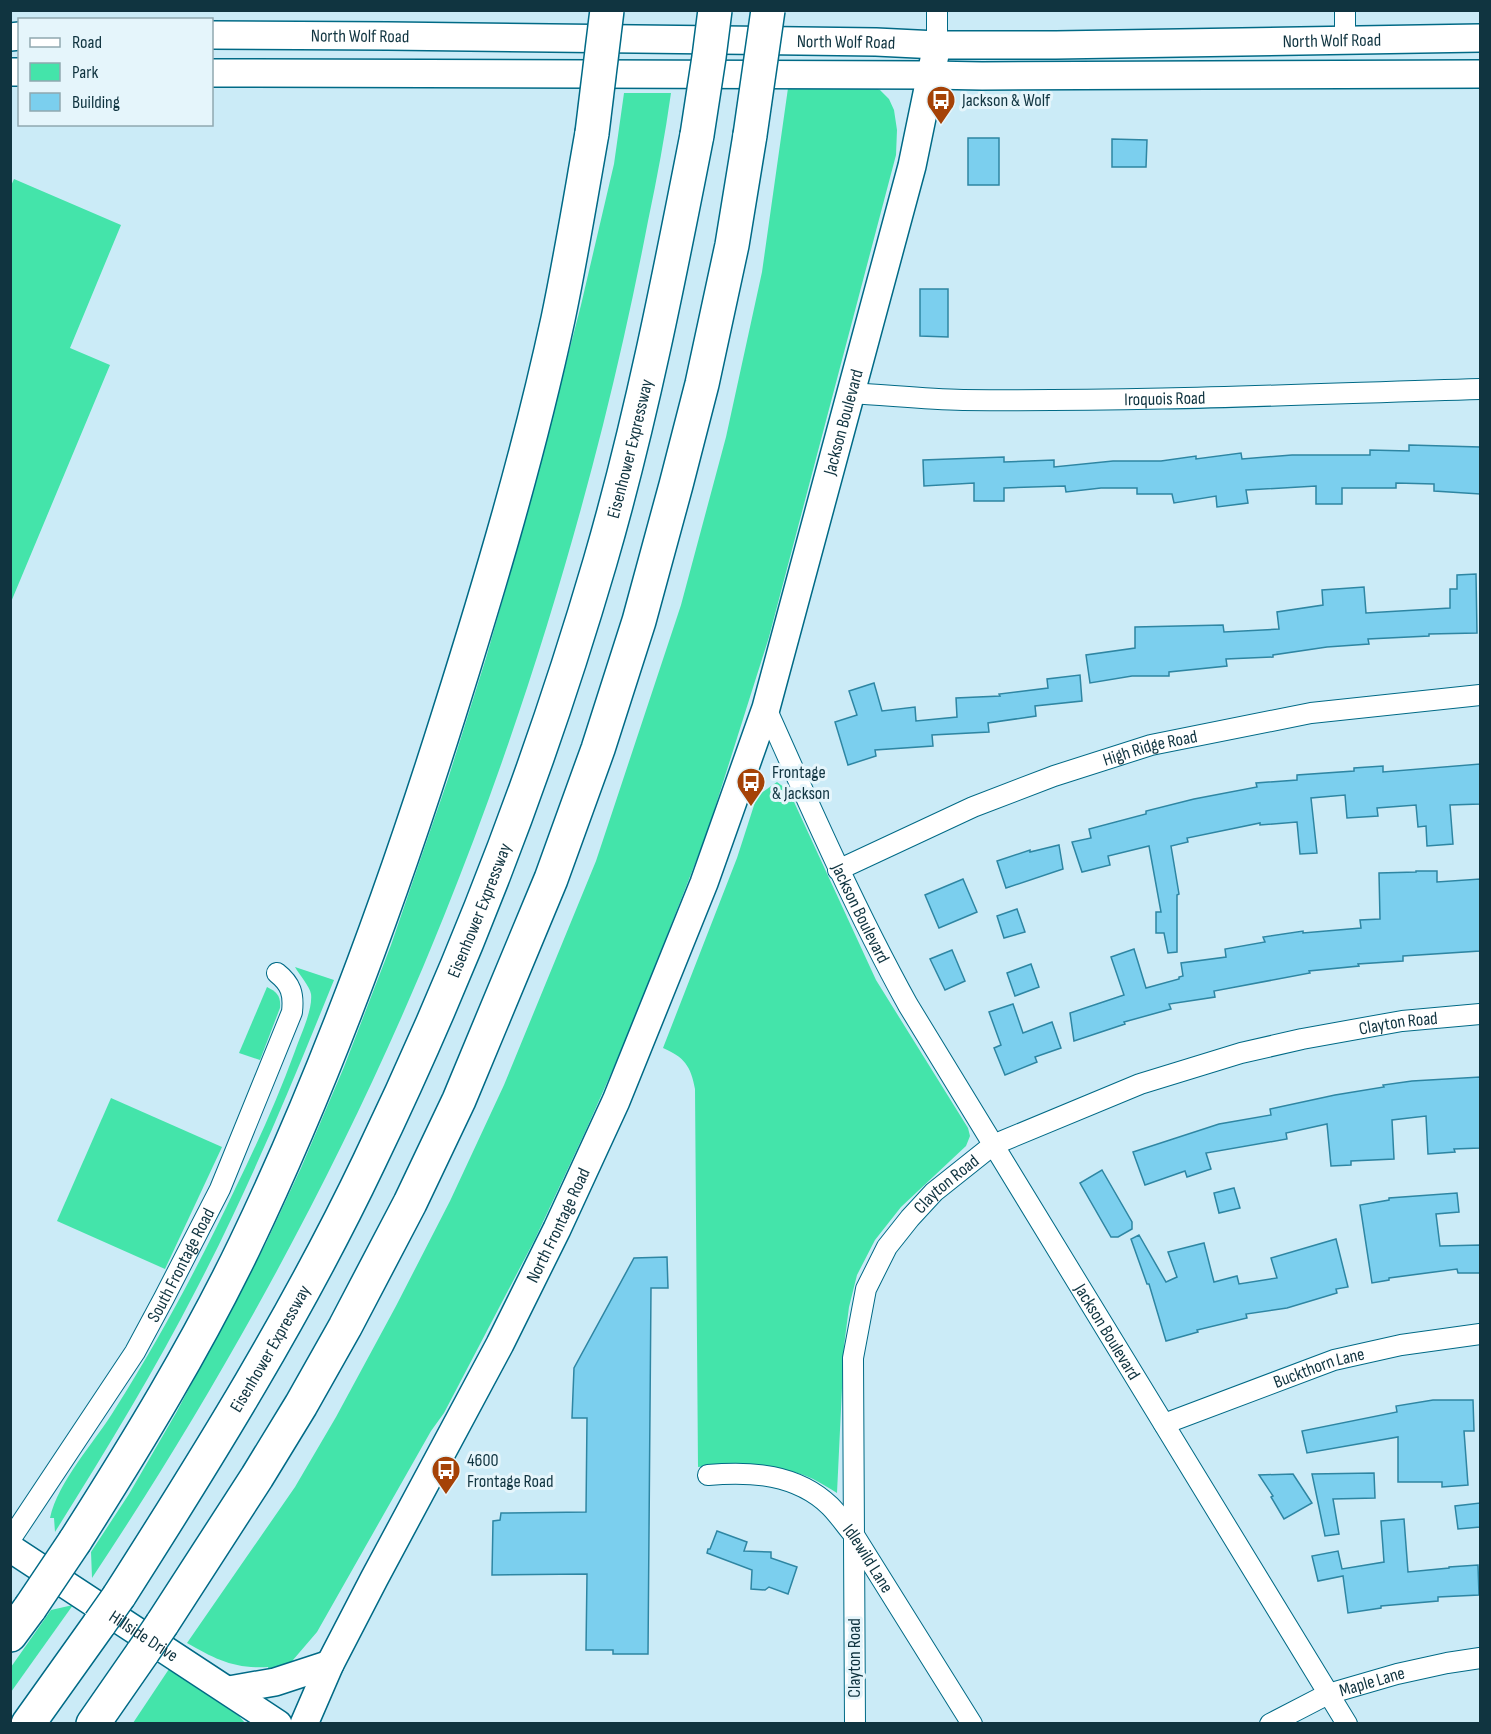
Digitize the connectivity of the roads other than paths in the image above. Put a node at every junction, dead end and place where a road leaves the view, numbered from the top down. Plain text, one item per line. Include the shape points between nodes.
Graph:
1 (607, 10) edge
2 (715, 10) edge
3 (768, 10) edge
4 (937, 10) edge
5 (1345, 10) edge
6 (213, 35) edge
7 (1480, 38) edge
8 (1345, 41) junction
9 (937, 45) junction
10 (213, 73) edge
11 (1346, 74) junction
12 (1480, 74) edge
13 (931, 75) junction
14 (1480, 389) edge
15 (850, 393) junction
16 (1480, 695) edge
17 (766, 708) junction
18 (838, 870) junction
19 (277, 973) dead end
20 (1480, 1014) edge
21 (993, 1145) junction
22 (1480, 1334) edge
23 (1164, 1424) junction
24 (708, 1475) dead end
25 (854, 1535) junction
26 (10, 1540) edge
27 (10, 1548) edge
28 (10, 1635) edge
29 (1480, 1658) edge
30 (330, 1664) junction
31 (229, 1690) junction
32 (1328, 1694) junction
33 (269, 1721) edge
34 (28, 1724) edge
35 (93, 1724) edge
36 (304, 1724) edge
37 (855, 1724) edge
38 (972, 1724) edge
39 (1270, 1724) edge
40 (1347, 1724) edge

1 - 28 highway, bridge via 592,133 540,397 462,674 355,989 299,1128 193,1345 75,1541
2 - 34 highway, Eisenhower Expressway, bridge via 697,135 666,294 600,561 534,764 467,941 368,1164 244,1394 119,1596
3 - 35 highway, bridge via 732,245 705,373 639,621 550,879 459,1100 345,1327 257,1477
4 - 9 street, Jackson Boulevard
5 - 8 street
6 - 9 main road, North Wolf Road
7 - 8 main road, North Wolf Road
8 - 9 main road, North Wolf Road
8 - 11 main road
9 - 13 main road, Jackson Boulevard
10 - 13 main road, North Wolf Road
11 - 12 main road, North Wolf Road
11 - 13 main road, North Wolf Road
13 - 15 main road, Jackson Boulevard via 912,166
14 - 15 street, Iroquois Road via 1068,400
15 - 17 main road, Jackson Boulevard
16 - 18 street, High Ridge Road via 1311,713 1151,745 973,807
17 - 18 street, Jackson Boulevard
17 - 30 main road, North Frontage Road via 704,883 616,1101 500,1344
18 - 21 street, Jackson Boulevard via 908,1005
19 - 26 street, South Frontage Road via 292,990 292,1012 220,1189 135,1352
20 - 21 street, Clayton Road via 1402,1021 1241,1053 1140,1084
21 - 23 street, Jackson Boulevard
21 - 25 street, Clayton Road via 934,1192 910,1218 887,1247 866,1289 852,1358
22 - 23 street, Buckthorn Lane via 1401,1345 1334,1360
23 - 32 street, Jackson Boulevard
24 - 25 street, Idlewild Lane via 761,1474 788,1481 811,1491 830,1506
25 - 37 street, Clayton Road
25 - 38 street, Idlewild Lane
27 - 31 main road, Hillside Drive
29 - 32 street, Maple Lane via 1397,1674
30 - 31 main road via 275,1682
30 - 36 main road, North Frontage Road
31 - 33 main road, Hillside Drive
32 - 39 street, Maple Lane
32 - 40 street, Jackson Boulevard

